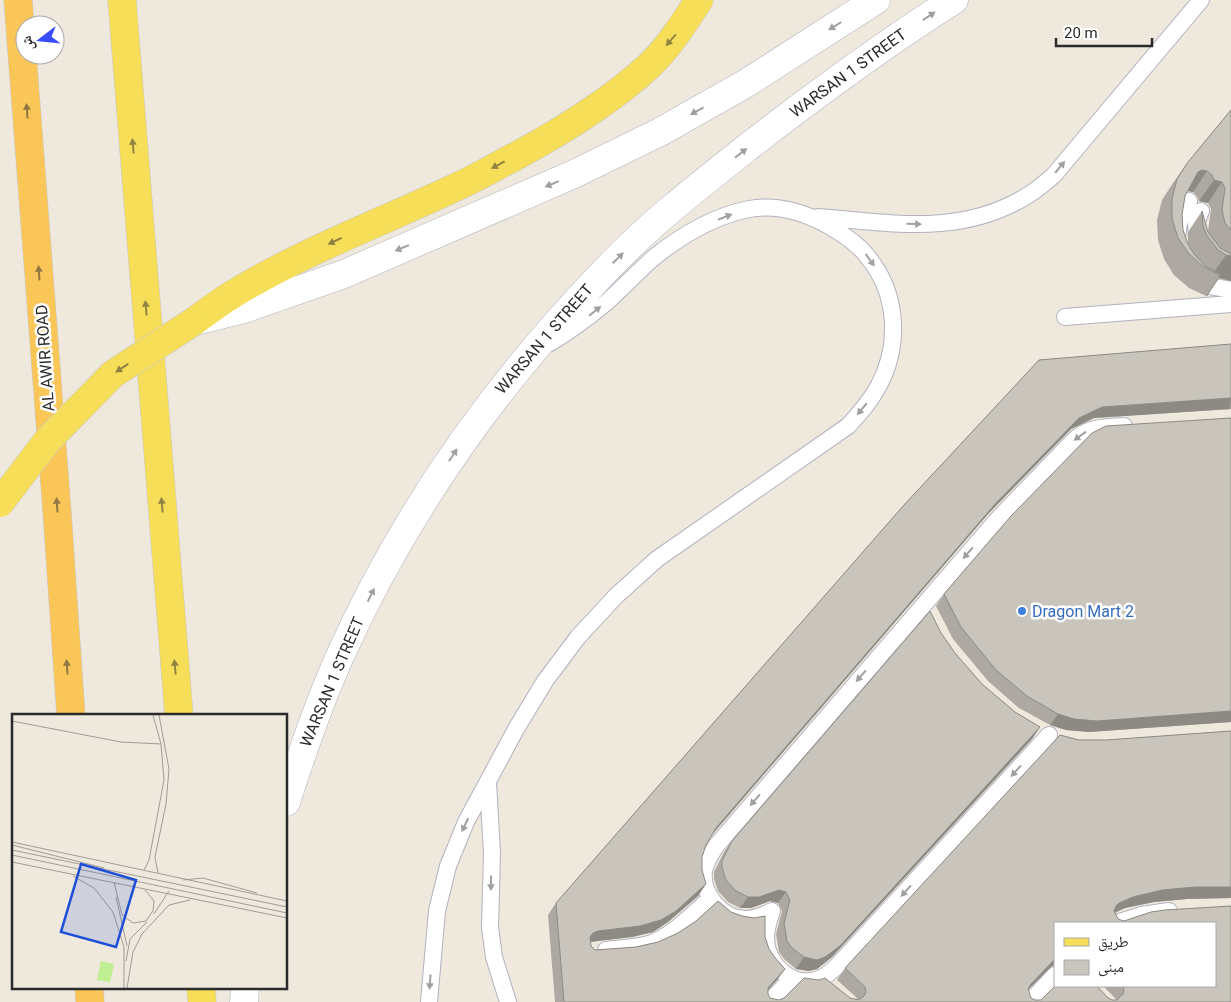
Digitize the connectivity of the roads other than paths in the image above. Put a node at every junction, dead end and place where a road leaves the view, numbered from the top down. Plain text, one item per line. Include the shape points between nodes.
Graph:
1 (18, 0) edge
2 (122, 0) edge
3 (699, 0) edge
4 (876, 0) edge
5 (954, 0) edge
6 (1201, 0) edge
7 (813, 217) junction
8 (1205, 254) edge
9 (1231, 290) edge
10 (1231, 304) edge
11 (1065, 317) dead end
12 (193, 322) junction
13 (525, 358) junction
14 (1144, 425) edge
15 (0, 503) edge
16 (71, 714) edge
17 (179, 714) edge
18 (1048, 734) dead end
19 (488, 782) junction
20 (288, 796) edge
21 (711, 898) junction
22 (1181, 910) edge
23 (1119, 922) edge
24 (590, 952) edge
25 (1054, 976) edge
26 (792, 979) junction
27 (820, 979) junction
28 (834, 990) edge
29 (429, 1002) edge
30 (508, 1002) edge
31 (769, 1002) edge
32 (1030, 1002) edge

16 -> 1 highway, AL AWIR ROAD
17 -> 2 main road
3 -> 12 main road via 680,30 649,65 580,119 471,180 269,274
4 -> 12 street via 744,84 660,132 574,174 344,274 244,309
13 -> 5 street, WARSAN 1 STREET via 604,271 682,200 791,114
7 -> 6 lane via 905,224 952,223 1002,208 1030,194 1054,176
13 -> 7 lane via 581,322 652,259 701,227 749,209 770,207
7 -> 19 lane via 851,240 880,274 893,317 893,339 888,364 878,387 848,426 657,559 616,596 544,681
8 - 9 lane via 1197,238 1195,206 1179,222 1177,238 1185,268 1209,286
10 - 11 lane
12 -> 15 main road, bridge via 112,374 47,441
20 -> 13 street, WARSAN 1 STREET via 340,656 379,577 454,452
14 -> 21 lane via 1096,428 1078,436 996,521 928,610 716,846 704,871 705,885
18 -> 27 lane via 840,964
19 -> 29 lane via 466,822 448,866 437,911
19 -> 30 lane via 492,853 490,927 494,957
21 - 24 lane via 657,940
21 - 26 lane via 720,909 746,919 772,911 766,929 766,947 775,964
22 - 23 lane via 1140,915
25 - 32 lane
26 - 27 lane
26 - 31 lane
27 - 28 lane

